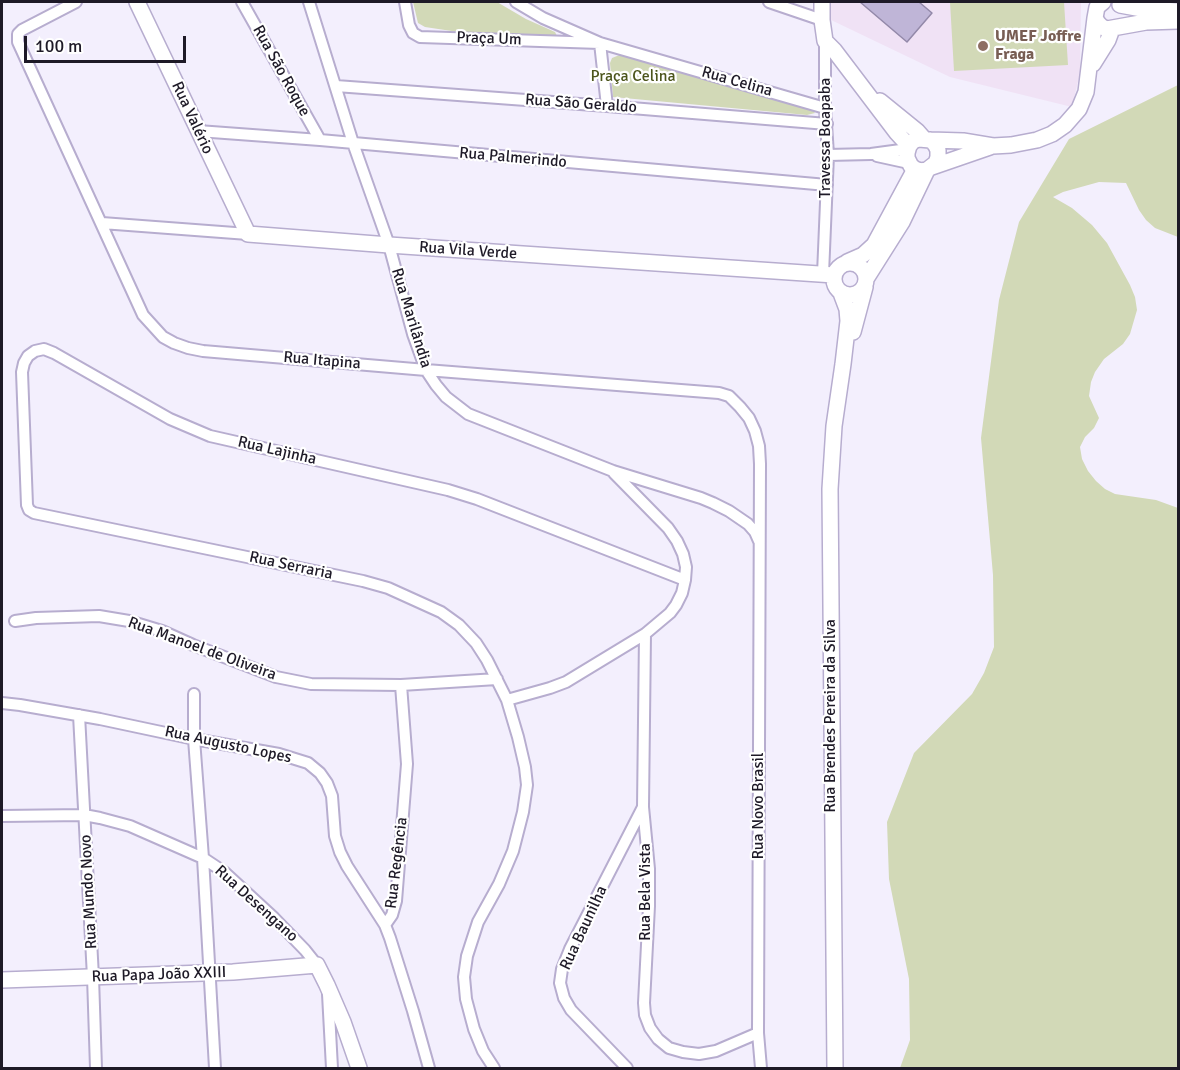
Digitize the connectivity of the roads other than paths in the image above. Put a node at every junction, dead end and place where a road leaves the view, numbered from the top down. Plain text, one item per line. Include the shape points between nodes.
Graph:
1 (76, 2) edge
2 (137, 2) edge
3 (242, 2) edge
4 (309, 2) edge
5 (405, 2) edge
6 (516, 2) edge
7 (769, 2) edge
8 (822, 2) edge
9 (1117, 3) edge
10 (1097, 8) edge
11 (1179, 11) edge
12 (822, 20) junction
13 (1179, 21) edge
14 (1115, 27) junction
15 (825, 41) junction
16 (600, 43) junction
17 (1088, 79) junction
18 (336, 86) junction
19 (862, 86) junction
20 (606, 106) junction
21 (825, 108) junction
22 (827, 124) junction
23 (198, 131) junction
24 (320, 140) junction
25 (927, 140) junction
26 (353, 143) junction
27 (993, 146) junction
28 (828, 155) junction
29 (915, 157) junction
30 (827, 185) junction
31 (102, 223) junction
32 (248, 234) junction
33 (389, 245) junction
34 (847, 262) junction
35 (828, 274) junction
36 (866, 283) junction
37 (841, 293) junction
38 (843, 364) junction
39 (426, 370) junction
40 (613, 471) junction
41 (29, 510) joint
42 (761, 544) junction
43 (685, 580) junction
44 (15, 621) dead end
45 (645, 634) junction
46 (497, 679) junction
47 (401, 685) junction
48 (194, 694) dead end
49 (507, 700) junction
50 (2, 703) edge
51 (79, 715) junction
52 (194, 739) junction
53 (643, 807) junction
54 (84, 815) junction
55 (2, 816) edge
56 (203, 858) junction
57 (385, 925) junction
58 (317, 965) junction
59 (209, 973) junction
60 (93, 977) junction
61 (2, 980) edge
62 (327, 985) junction
63 (758, 1033) junction
64 (96, 1068) edge
65 (215, 1068) edge
66 (332, 1068) edge
67 (359, 1068) edge
68 (429, 1068) edge
69 (494, 1068) edge
70 (627, 1068) edge
71 (761, 1068) edge
72 (835, 1068) edge

1 - 31 street, Rua Itapina via 22,30 18,42
2 - 23 main road, Rua Valério
3 - 24 street, Rua São Roque
4 - 18 street, Rua Marilândia
5 - 16 street, Praça Um via 409,25 420,37
6 - 16 street, Rua Celina
7 - 12 street
8 - 12 main road, Travessa Boapaba
9 - 11 main road
9 - 14 main road via 1124,16
10 - 14 main road via 1098,23 1107,29
10 - 17 main road
12 - 15 main road, Travessa Boapaba
13 - 14 main road
14 - 17 main road via 1093,62
15 - 19 main road
15 - 21 street, Travessa Boapaba
16 - 20 street
16 - 21 street, Rua Celina
17 - 27 main road via 1079,109 1065,125 1037,140
18 - 20 street, Rua São Geraldo
18 - 26 street, Rua Marilândia
19 - 25 main road
19 - 29 main road
20 - 22 street, Rua São Geraldo
21 - 22 street, Travessa Boapaba
22 - 28 street, Travessa Boapaba
23 - 24 street, Rua Palmerindo
23 - 32 main road, Rua Valério
24 - 26 street, Rua Palmerindo
25 - 27 main road
25 - 29 main road via 913,141
25 - 29 main road via 938,150 936,163
26 - 30 street, Rua Palmerindo
26 - 33 street, Rua Marilândia
27 - 29 main road
28 - 29 street
28 - 30 street, Travessa Boapaba
29 - 34 main road via 874,245
29 - 36 main road, Rua Brendes Pereira da Silva via 902,222
30 - 35 street, Travessa Boapaba
31 - 32 street, Rua Vila Verde
31 - 39 street, Rua Itapina via 143,315 174,343 203,351
32 - 33 main road, Rua Vila Verde
33 - 35 main road, Rua Vila Verde
33 - 39 street, Rua Marilândia
34 - 35 main road
34 - 36 main road via 861,266
35 - 37 main road
36 - 37 main road via 854,295
36 - 38 main road, Rua Brendes Pereira da Silva
37 - 38 main road, Rua Brendes Pereira da Silva via 848,315
38 - 72 main road, Rua Brendes Pereira da Silva via 830,489
39 - 40 street, Rua Marilândia via 446,397 468,414
39 - 42 street, Rua Itapina via 729,396 749,418 759,446
40 - 42 street, Rua Marilândia via 713,503 748,524
40 - 43 street via 677,541 686,567
41 - 43 street, Rua Lajinha via 22,372 28,356 44,349 170,419 210,436 477,499
41 - 46 street, Rua Serraria via 388,588 441,612 459,625 476,643
42 - 63 street, Rua Novo Brasil
43 - 45 street via 676,605
44 - 47 street, Rua Manoel de Oliveira via 79,616 114,618 162,631 276,677 311,684
45 - 49 street via 566,681
45 - 53 street, Rua Bela Vista
46 - 47 street, Rua Manoel de Oliveira
46 - 49 street, Rua Serraria
47 - 57 street, Rua Regência via 407,764 396,901
48 - 52 street
49 - 69 street, Rua Serraria via 525,767 525,802 507,867 472,938 464,977 474,1029
50 - 51 street, Rua Augusto Lopes
51 - 52 street, Rua Augusto Lopes
51 - 54 street, Rua Mundo Novo
52 - 56 street
52 - 57 street, Rua Augusto Lopes via 279,754 308,763 320,773 332,796 340,852
53 - 63 street, Rua Bela Vista via 649,869 644,1003 650,1028 669,1048 699,1054
53 - 70 street, Rua Baunilha via 570,950 560,983 571,1010
54 - 55 street, Rua Desengano
54 - 56 street, Rua Desengano via 130,826
54 - 60 street, Rua Mundo Novo
56 - 58 street, Rua Desengano via 274,918
56 - 59 street
57 - 68 street, Rua Regência
58 - 59 main road, Rua Papa João XXIII
58 - 62 main road, Rua Desengano
59 - 60 main road, Rua Papa João XXIII
59 - 65 street
60 - 61 main road, Rua Papa João XXIII
60 - 64 street, Rua Mundo Novo
62 - 66 street
62 - 67 main road, Rua Desengano
63 - 71 street, Rua Novo Brasil

